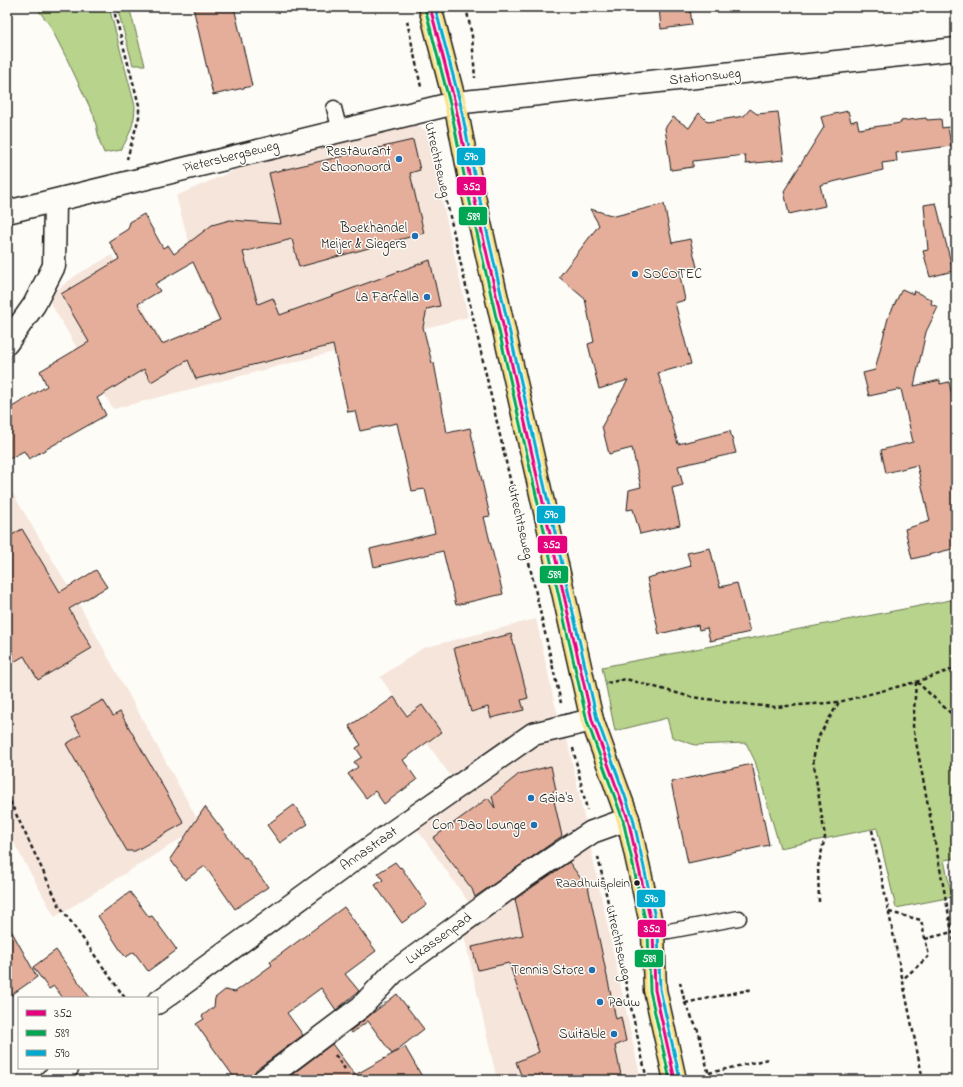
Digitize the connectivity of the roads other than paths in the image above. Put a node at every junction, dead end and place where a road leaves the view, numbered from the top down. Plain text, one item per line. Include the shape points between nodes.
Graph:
1 (430, 7) edge
2 (956, 48) edge
3 (455, 103) junction
4 (334, 108) dead end
5 (340, 131) junction
6 (55, 201) junction
7 (7, 212) edge
8 (7, 343) edge
9 (592, 720) junction
10 (628, 819) junction
11 (739, 918) dead end
12 (653, 932) junction
13 (158, 1002) edge
14 (66, 1069) edge
15 (51, 1080) edge
16 (264, 1080) edge
17 (675, 1080) edge

1 - 3 main road, Utrechtseweg
2 - 3 street, Stationsweg
3 - 5 street, Pietersbergseweg
3 - 9 main road, Utrechtseweg
4 - 5 lane
5 - 6 street, Pietersbergseweg
6 - 7 street, Pietersbergseweg
6 - 8 street via 54,266 34,305
9 - 10 main road, Utrechtseweg
9 - 13 street, Annastraat via 533,734 360,855
10 - 12 main road, Utrechtseweg
10 - 16 street, Lukassenpad via 592,832 520,880 394,972 361,1007
11 - 12 lane
12 - 17 main road, Utrechtseweg via 656,990
14 - 15 street

